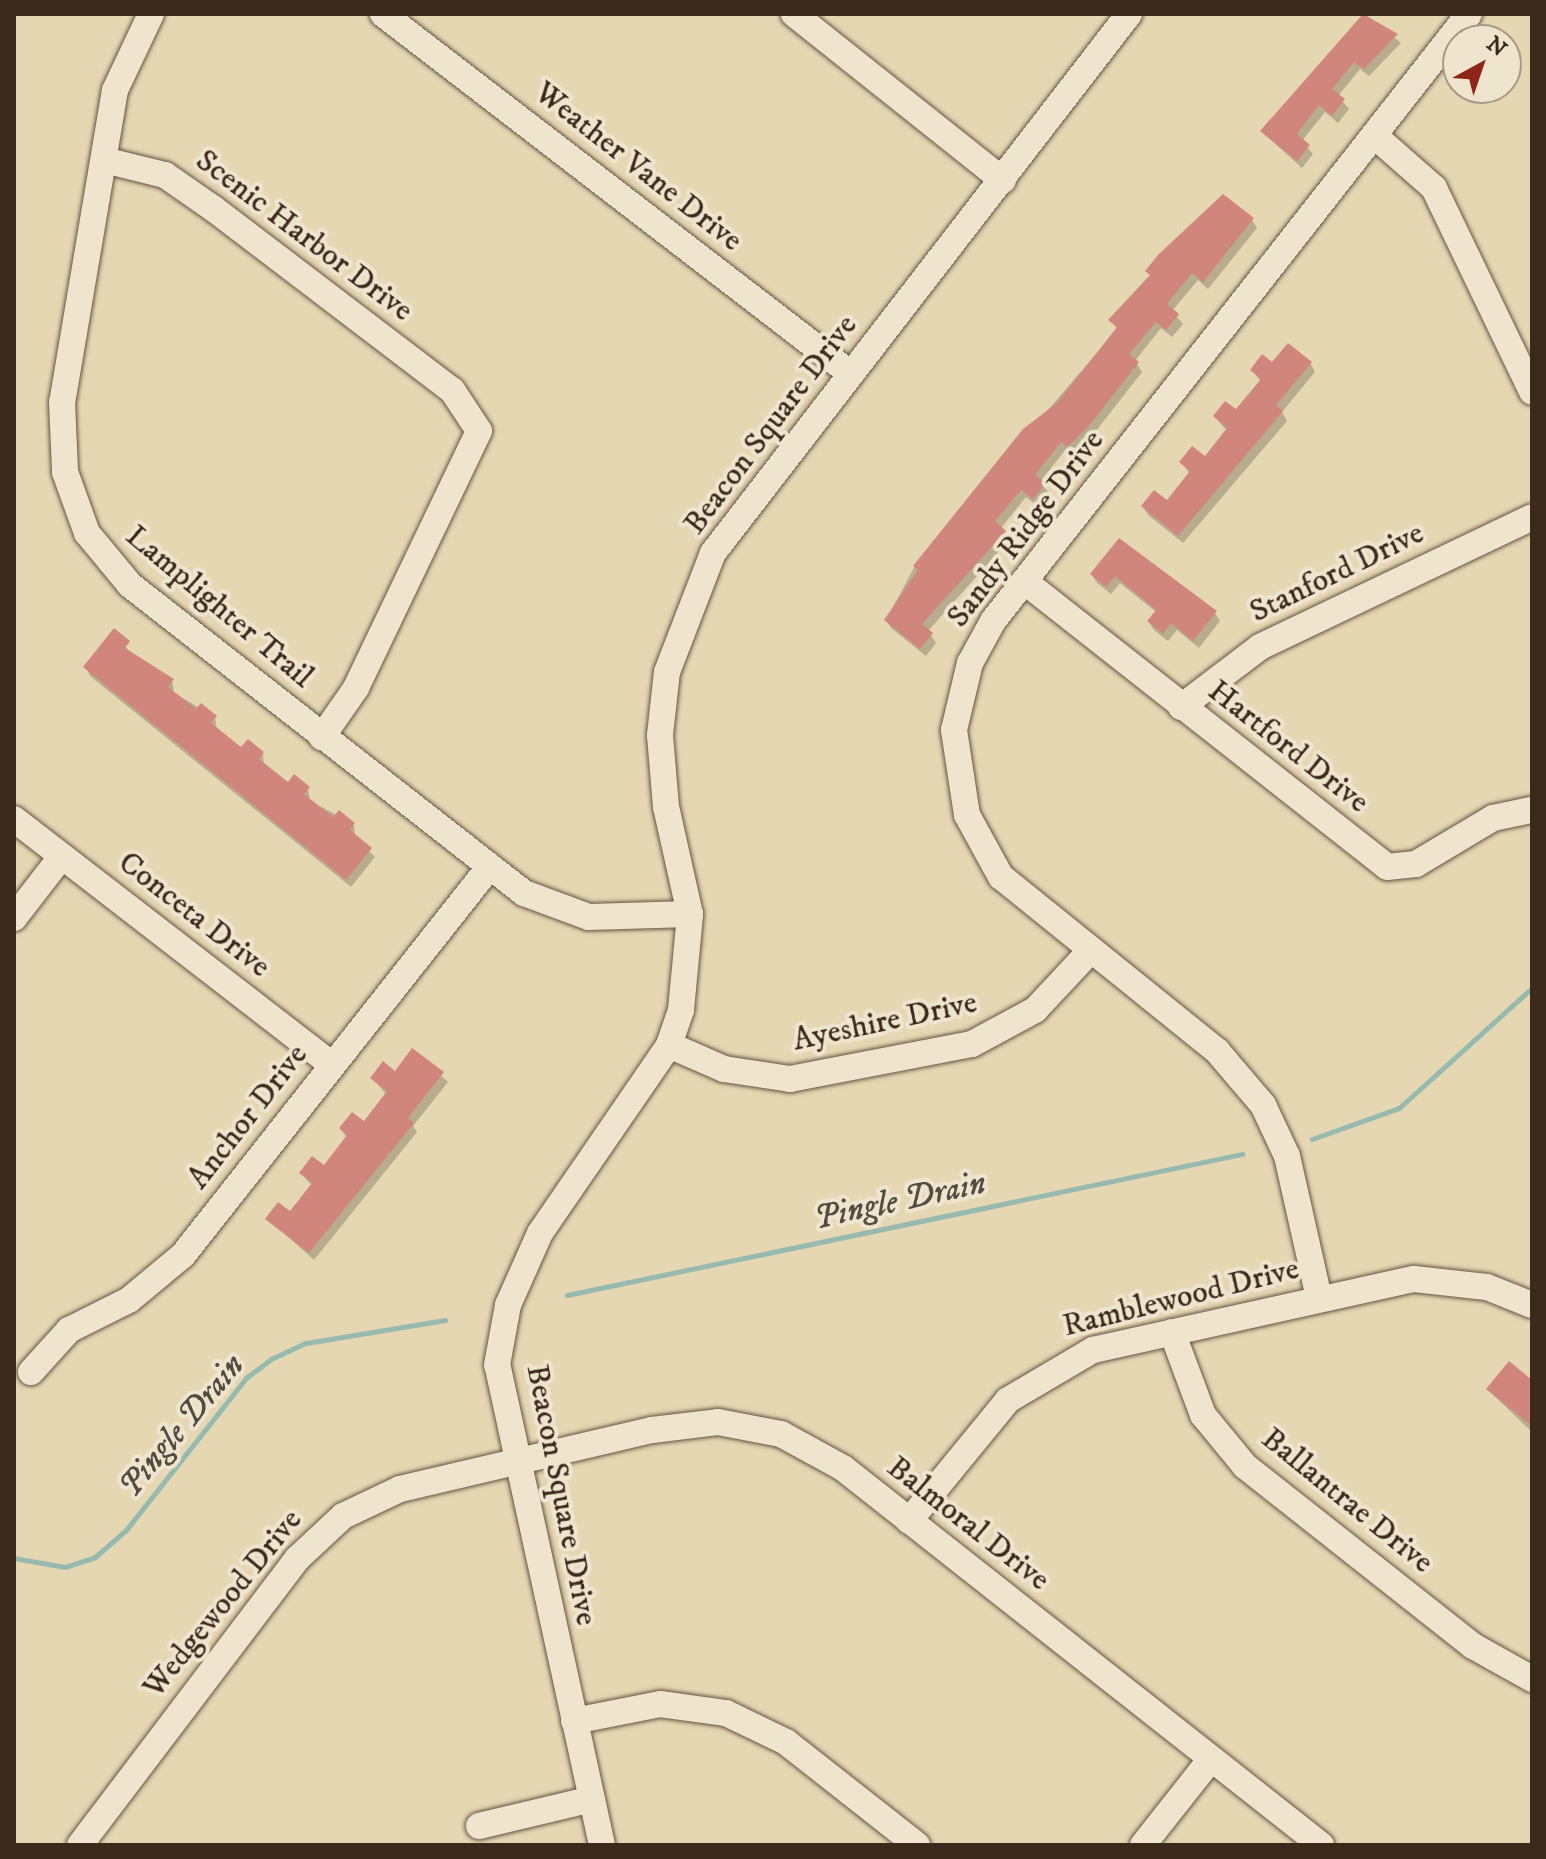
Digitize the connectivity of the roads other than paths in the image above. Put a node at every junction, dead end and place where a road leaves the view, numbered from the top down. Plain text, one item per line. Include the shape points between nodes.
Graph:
1 (151, 14) edge
2 (383, 14) edge
3 (794, 14) edge
4 (1129, 14) edge
5 (1469, 14) edge
6 (1375, 136) junction
7 (104, 160) junction
8 (1003, 180) junction
9 (851, 374) junction
10 (1532, 392) edge
11 (1532, 517) edge
12 (1024, 581) junction
13 (1181, 707) junction
14 (322, 737) junction
15 (1532, 810) edge
16 (14, 819) edge
17 (62, 856) junction
18 (489, 868) junction
19 (690, 914) junction
20 (14, 918) edge
21 (1090, 951) junction
22 (669, 1045) junction
23 (331, 1064) junction
24 (1319, 1298) junction
25 (1532, 1305) edge
26 (1172, 1332) junction
27 (31, 1372) dead end
28 (515, 1463) junction
29 (909, 1521) junction
30 (1532, 1679) edge
31 (574, 1721) junction
32 (1211, 1759) junction
33 (592, 1799) junction
34 (479, 1826) dead end
35 (80, 1845) edge
36 (602, 1845) edge
37 (917, 1845) edge
38 (1143, 1845) edge
39 (1321, 1845) edge

1 - 7 street, Lamplighter Trail via 118,79
2 - 9 street, Weather Vane Drive
3 - 8 street
4 - 8 street, Beacon Square Drive
5 - 6 street, Sandy Ridge Drive
6 - 10 street via 1434,188
6 - 12 street, Sandy Ridge Drive
7 - 14 street, Lamplighter Trail via 62,402 71,496 119,574
7 - 14 street, Scenic Harbor Drive via 165,175 452,390 479,431 471,458 356,688
8 - 9 street, Beacon Square Drive
9 - 19 street, Beacon Square Drive via 713,553 667,672 660,735 666,807
11 - 13 street, Stanford Drive via 1260,647
12 - 13 street, Hartford Drive
12 - 21 street, Sandy Ridge Drive via 970,663 955,718 956,776 967,815 1001,877
13 - 15 street, Hartford Drive via 1387,867 1416,864 1493,818
14 - 18 street, Lamplighter Trail
16 - 17 street, Conceta Drive
17 - 20 street
17 - 23 street, Conceta Drive
18 - 19 street, Lamplighter Trail via 545,904 589,917
18 - 23 street, Anchor Drive
19 - 22 street, Beacon Square Drive via 685,989
21 - 22 street, Ayeshire Drive via 1035,1010 972,1044 790,1079 724,1069
21 - 24 street, Sandy Ridge Drive via 1225,1059 1263,1105 1287,1156
22 - 28 street, Beacon Square Drive via 563,1191 508,1305 497,1365
23 - 27 street, Anchor Drive via 164,1274 69,1330
24 - 25 street, Ramblewood Drive via 1438,1278
24 - 26 street, Ramblewood Drive
26 - 29 street, Ramblewood Drive via 1083,1353 1022,1388
26 - 30 street, Ballantrae Drive via 1203,1415 1245,1466 1473,1646
28 - 29 street, Balmoral Drive via 652,1430 737,1424 802,1443
28 - 31 street, Beacon Square Drive
28 - 35 street, Wedgewood Drive via 381,1496 327,1529
29 - 32 street, Balmoral Drive
31 - 33 street, Beacon Square Drive
31 - 37 street via 660,1704 726,1713 786,1742
32 - 38 street
32 - 39 street, Balmoral Drive
33 - 34 street
33 - 36 street, Beacon Square Drive

